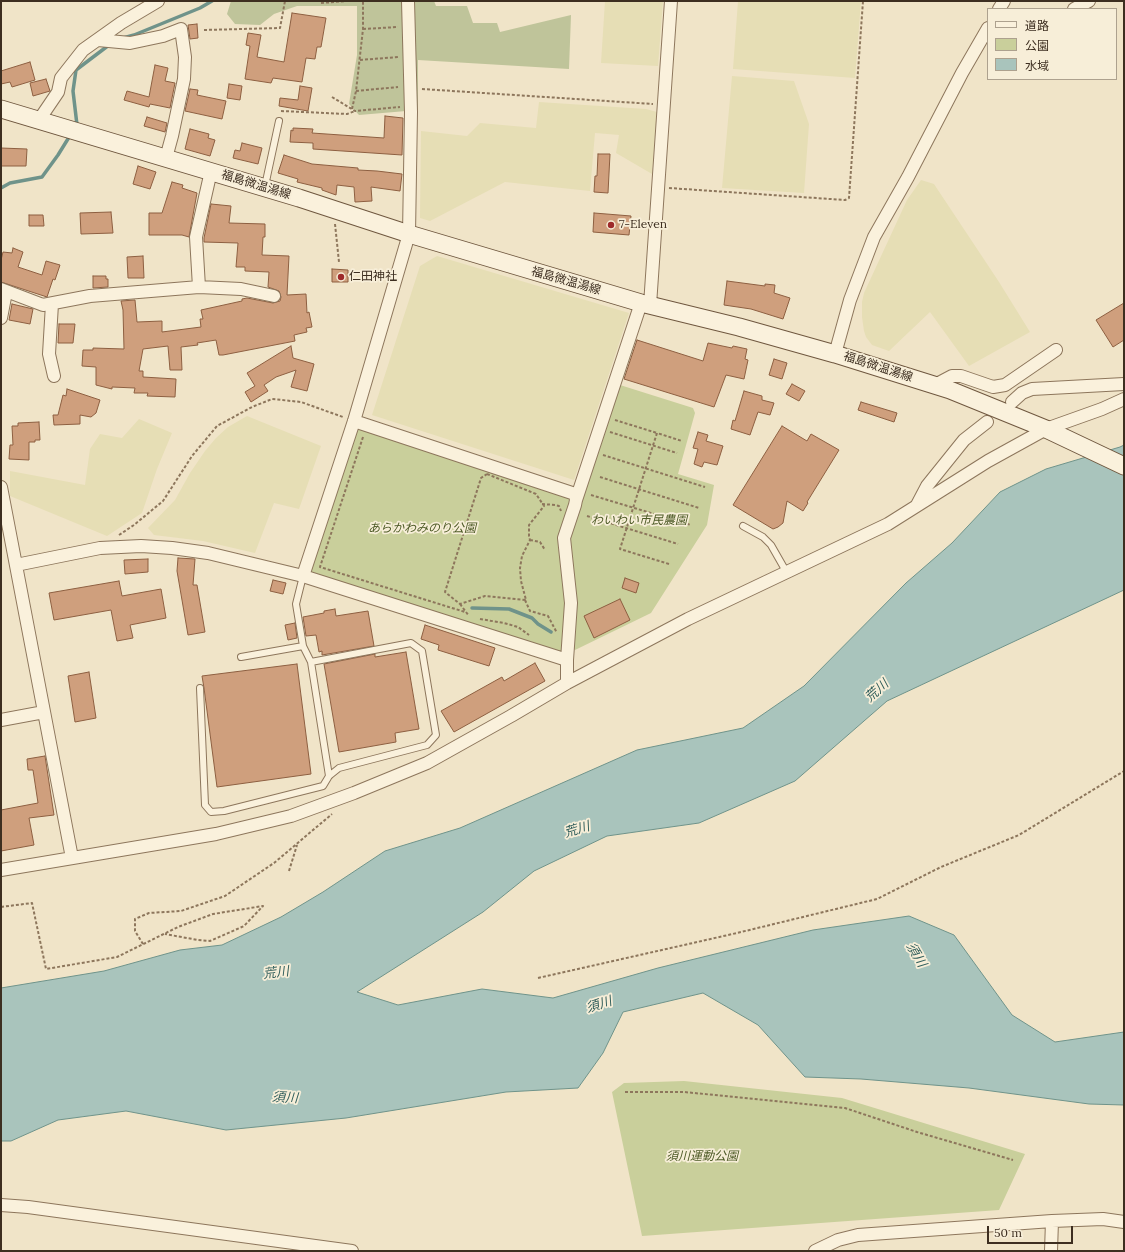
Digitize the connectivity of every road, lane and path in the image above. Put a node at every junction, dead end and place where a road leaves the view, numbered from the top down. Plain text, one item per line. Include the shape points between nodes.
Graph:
1 (158, 1) edge
2 (285, 1) edge
3 (347, 1) edge
4 (363, 1) edge
5 (408, 1) edge
6 (671, 1) edge
7 (863, 1) edge
8 (1089, 1) edge
9 (321, 3) dead end
10 (141, 6) edge
11 (1076, 8) edge
12 (408, 26) junction
13 (363, 29) junction
14 (204, 30) dead end
15 (987, 30) edge
16 (98, 40) junction
17 (410, 56) junction
18 (360, 60) junction
19 (411, 87) junction
20 (356, 91) junction
21 (332, 97) dead end
22 (664, 105) junction
23 (411, 106) junction
24 (1, 109) edge
25 (352, 109) junction
26 (281, 111) dead end
27 (355, 111) junction
28 (39, 120) junction
29 (278, 121) dead end
30 (166, 158) junction
31 (211, 171) junction
32 (265, 188) junction
33 (658, 188) junction
34 (333, 209) junction
35 (409, 234) junction
36 (339, 262) dead end
37 (199, 287) junction
38 (3, 290) edge
39 (274, 296) dead end
40 (52, 304) junction
41 (645, 304) junction
42 (1, 318) edge
43 (1056, 350) dead end
44 (835, 354) junction
45 (54, 376) dead end
46 (1124, 384) edge
47 (935, 386) junction
48 (1124, 399) edge
49 (1012, 402) dead end
50 (614, 420) dead end
51 (354, 421) junction
52 (987, 422) dead end
53 (1046, 429) junction
54 (610, 432) dead end
55 (657, 433) junction
56 (364, 435) dead end
57 (682, 441) dead end
58 (677, 453) dead end
59 (602, 454) dead end
60 (1124, 466) edge
61 (479, 472) dead end
62 (486, 474) junction
63 (600, 477) dead end
64 (1, 487) edge
65 (705, 487) dead end
66 (591, 495) dead end
67 (576, 500) junction
68 (542, 504) junction
69 (916, 506) junction
70 (699, 508) dead end
71 (572, 515) junction
72 (587, 516) dead end
73 (691, 525) dead end
74 (743, 526) dead end
75 (530, 540) junction
76 (678, 544) dead end
77 (100, 548) junction
78 (545, 550) dead end
79 (669, 564) dead end
80 (16, 565) junction
81 (787, 573) junction
82 (303, 576) junction
83 (525, 600) junction
84 (460, 604) junction
85 (465, 612) junction
86 (474, 618) dead end
87 (479, 619) dead end
88 (534, 637) dead end
89 (556, 640) dead end
90 (303, 646) junction
91 (241, 657) dead end
92 (567, 660) junction
93 (311, 662) junction
94 (566, 683) junction
95 (200, 688) dead end
96 (44, 712) junction
97 (1, 720) edge
98 (1124, 772) edge
99 (329, 776) junction
100 (334, 812) dead end
101 (297, 844) junction
102 (72, 858) junction
103 (1, 870) edge
104 (289, 871) dead end
105 (1, 907) edge
106 (165, 934) junction
107 (143, 944) junction
108 (538, 978) dead end
109 (625, 1092) dead end
110 (1013, 1160) dead end
111 (1, 1205) edge
112 (1052, 1221) junction
113 (1124, 1222) edge
114 (352, 1251) edge
115 (815, 1251) edge
116 (1051, 1251) edge

1 - 10 street
2 - 14 path via 280,28
3 - 9 path
4 - 13 path
5 - 12 street
6 - 22 street
7 - 33 path via 849,198 845,200
8 - 11 street
10 - 16 street
12 - 13 path
12 - 17 street
13 - 18 path
15 - 44 street via 874,237 850,300
16 - 28 street via 83,50 61,78 58,92
16 - 30 street via 130,43 181,29 185,57 184,79
17 - 18 path
17 - 19 street
18 - 20 path
19 - 20 path
19 - 22 path
19 - 23 street
20 - 25 path
21 - 25 path
22 - 33 street
23 - 27 path
23 - 35 street
24 - 28 main road, 福島微温湯線
25 - 27 path
26 - 27 path via 347,114
28 - 30 main road, 福島微温湯線
29 - 32 lane
30 - 31 main road, 福島微温湯線
31 - 32 main road, 福島微温湯線
31 - 37 street via 196,237
32 - 34 main road, 福島微温湯線
33 - 41 street
34 - 35 main road, 福島微温湯線
34 - 36 path
35 - 41 main road, 福島微温湯線
35 - 51 street
37 - 39 street via 241,290
37 - 40 street via 90,296
38 - 40 street via 43,305
38 - 42 street
40 - 45 street via 49,354
41 - 44 main road, 福島微温湯線
41 - 67 street
43 - 47 street via 1005,385 993,386 961,376 952,376
44 - 47 main road, 福島微温湯線
46 - 49 street via 1032,389 1022,393
47 - 53 main road, 福島微温湯線
48 - 53 street
50 - 55 path
51 - 67 street via 562,489 575,494
51 - 77 path via 301,402 272,399 252,407 217,426 192,456 163,501
51 - 82 street
52 - 69 street via 964,440 927,486
53 - 60 main road, 福島微温湯線
53 - 69 street via 988,461
54 - 58 path
55 - 57 path
55 - 79 path via 620,549
56 - 85 path via 320,568
59 - 65 path
61 - 62 path
62 - 68 path via 536,494
62 - 84 path via 482,478 445,592
63 - 70 path
64 - 80 street
66 - 73 path
67 - 71 street
68 - 71 path via 554,504 559,506 561,512
68 - 75 path via 544,506 529,525
69 - 81 street via 888,524
71 - 92 street via 564,538 572,603
72 - 76 path
74 - 81 lane via 763,537 771,545
75 - 78 path via 540,542
75 - 83 path via 522,556 520,568
77 - 80 street
77 - 82 street via 172,548 208,553
80 - 96 street
81 - 94 street via 688,619
82 - 90 lane via 296,604
82 - 92 street
83 - 84 path via 485,596
83 - 89 path via 530,610 548,616 557,632
84 - 85 path
85 - 86 path
87 - 88 path via 518,627
90 - 91 lane
90 - 93 lane
92 - 94 street
93 - 99 lane
93 - 99 lane via 411,644 422,651 436,735 427,745 339,768
94 - 102 street via 427,763 305,811 216,834
95 - 99 lane via 205,805 211,812 322,786
96 - 97 street
96 - 102 street
98 - 108 path via 1019,834 941,867 877,899
100 - 101 path
101 - 104 path
101 - 107 path via 225,896 181,911 149,913 134,919 135,931
102 - 103 street
105 - 107 path via 32,903 46,969 117,957
106 - 106 path via 210,941 244,926 263,906 213,914
106 - 107 path
109 - 110 path via 684,1092 845,1108
111 - 114 street
112 - 113 street via 1103,1219
112 - 115 street via 858,1235 838,1240
112 - 116 street

